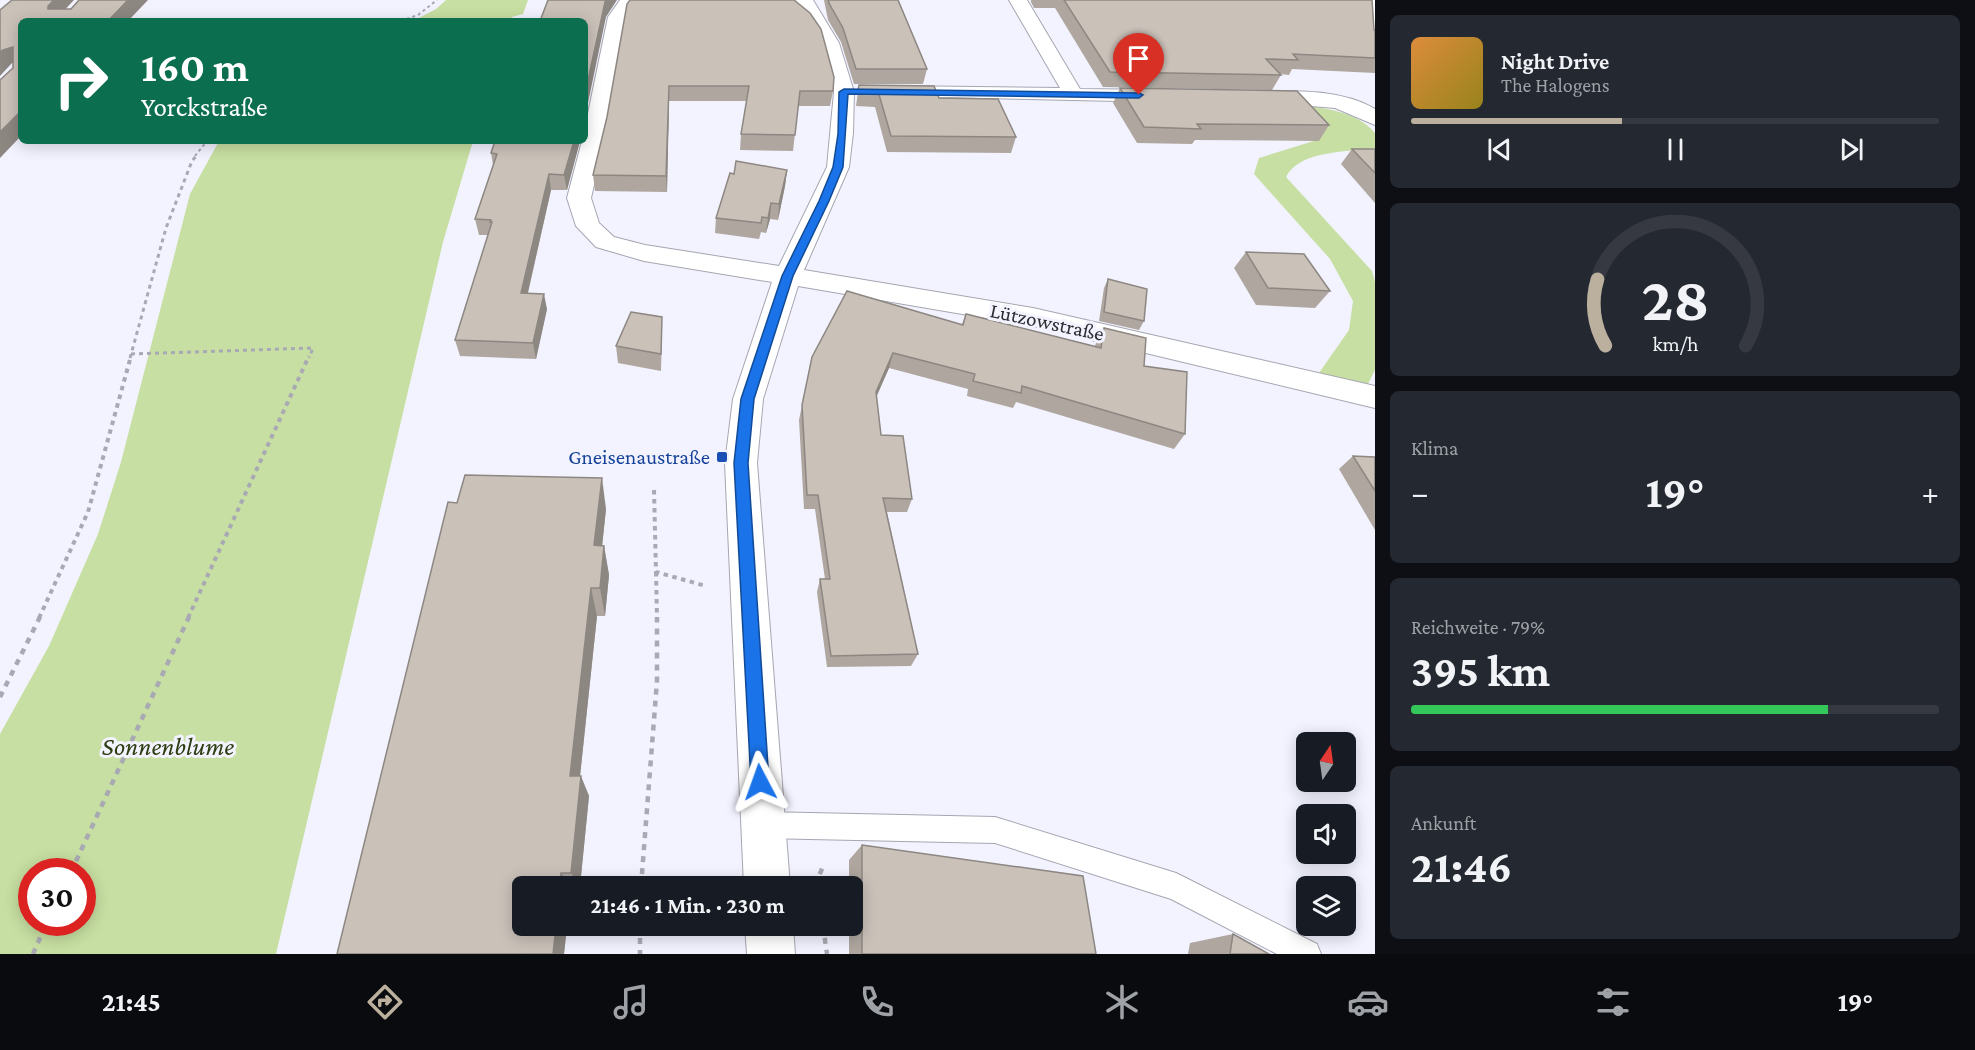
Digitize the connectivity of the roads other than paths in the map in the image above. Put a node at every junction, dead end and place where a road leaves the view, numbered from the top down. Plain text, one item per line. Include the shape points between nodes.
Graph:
1 (629, 0) edge
2 (804, 0) edge
3 (1018, 0) edge
4 (1373, 0) edge
5 (1375, 44) edge
6 (863, 92) junction
7 (1073, 94) junction
8 (1178, 96) edge
9 (1236, 97) edge
10 (1368, 109) edge
11 (787, 276) junction
12 (1375, 397) edge
13 (763, 825) junction
14 (766, 876) edge
15 (770, 936) edge
16 (771, 954) edge
17 (1307, 954) edge

1 - 11 street via 617,17 579,198 588,226 605,242 644,253
2 - 6 street
3 - 7 street
4 - 5 street
6 - 7 street
6 - 11 street via 842,134 838,167 824,201
7 - 8 street
9 - 10 street via 1304,99
11 - 12 street, Lützowstraße via 1033,317
11 - 13 street via 748,399 741,463
13 - 14 street
13 - 17 lane via 995,830 1176,887
15 - 16 street

